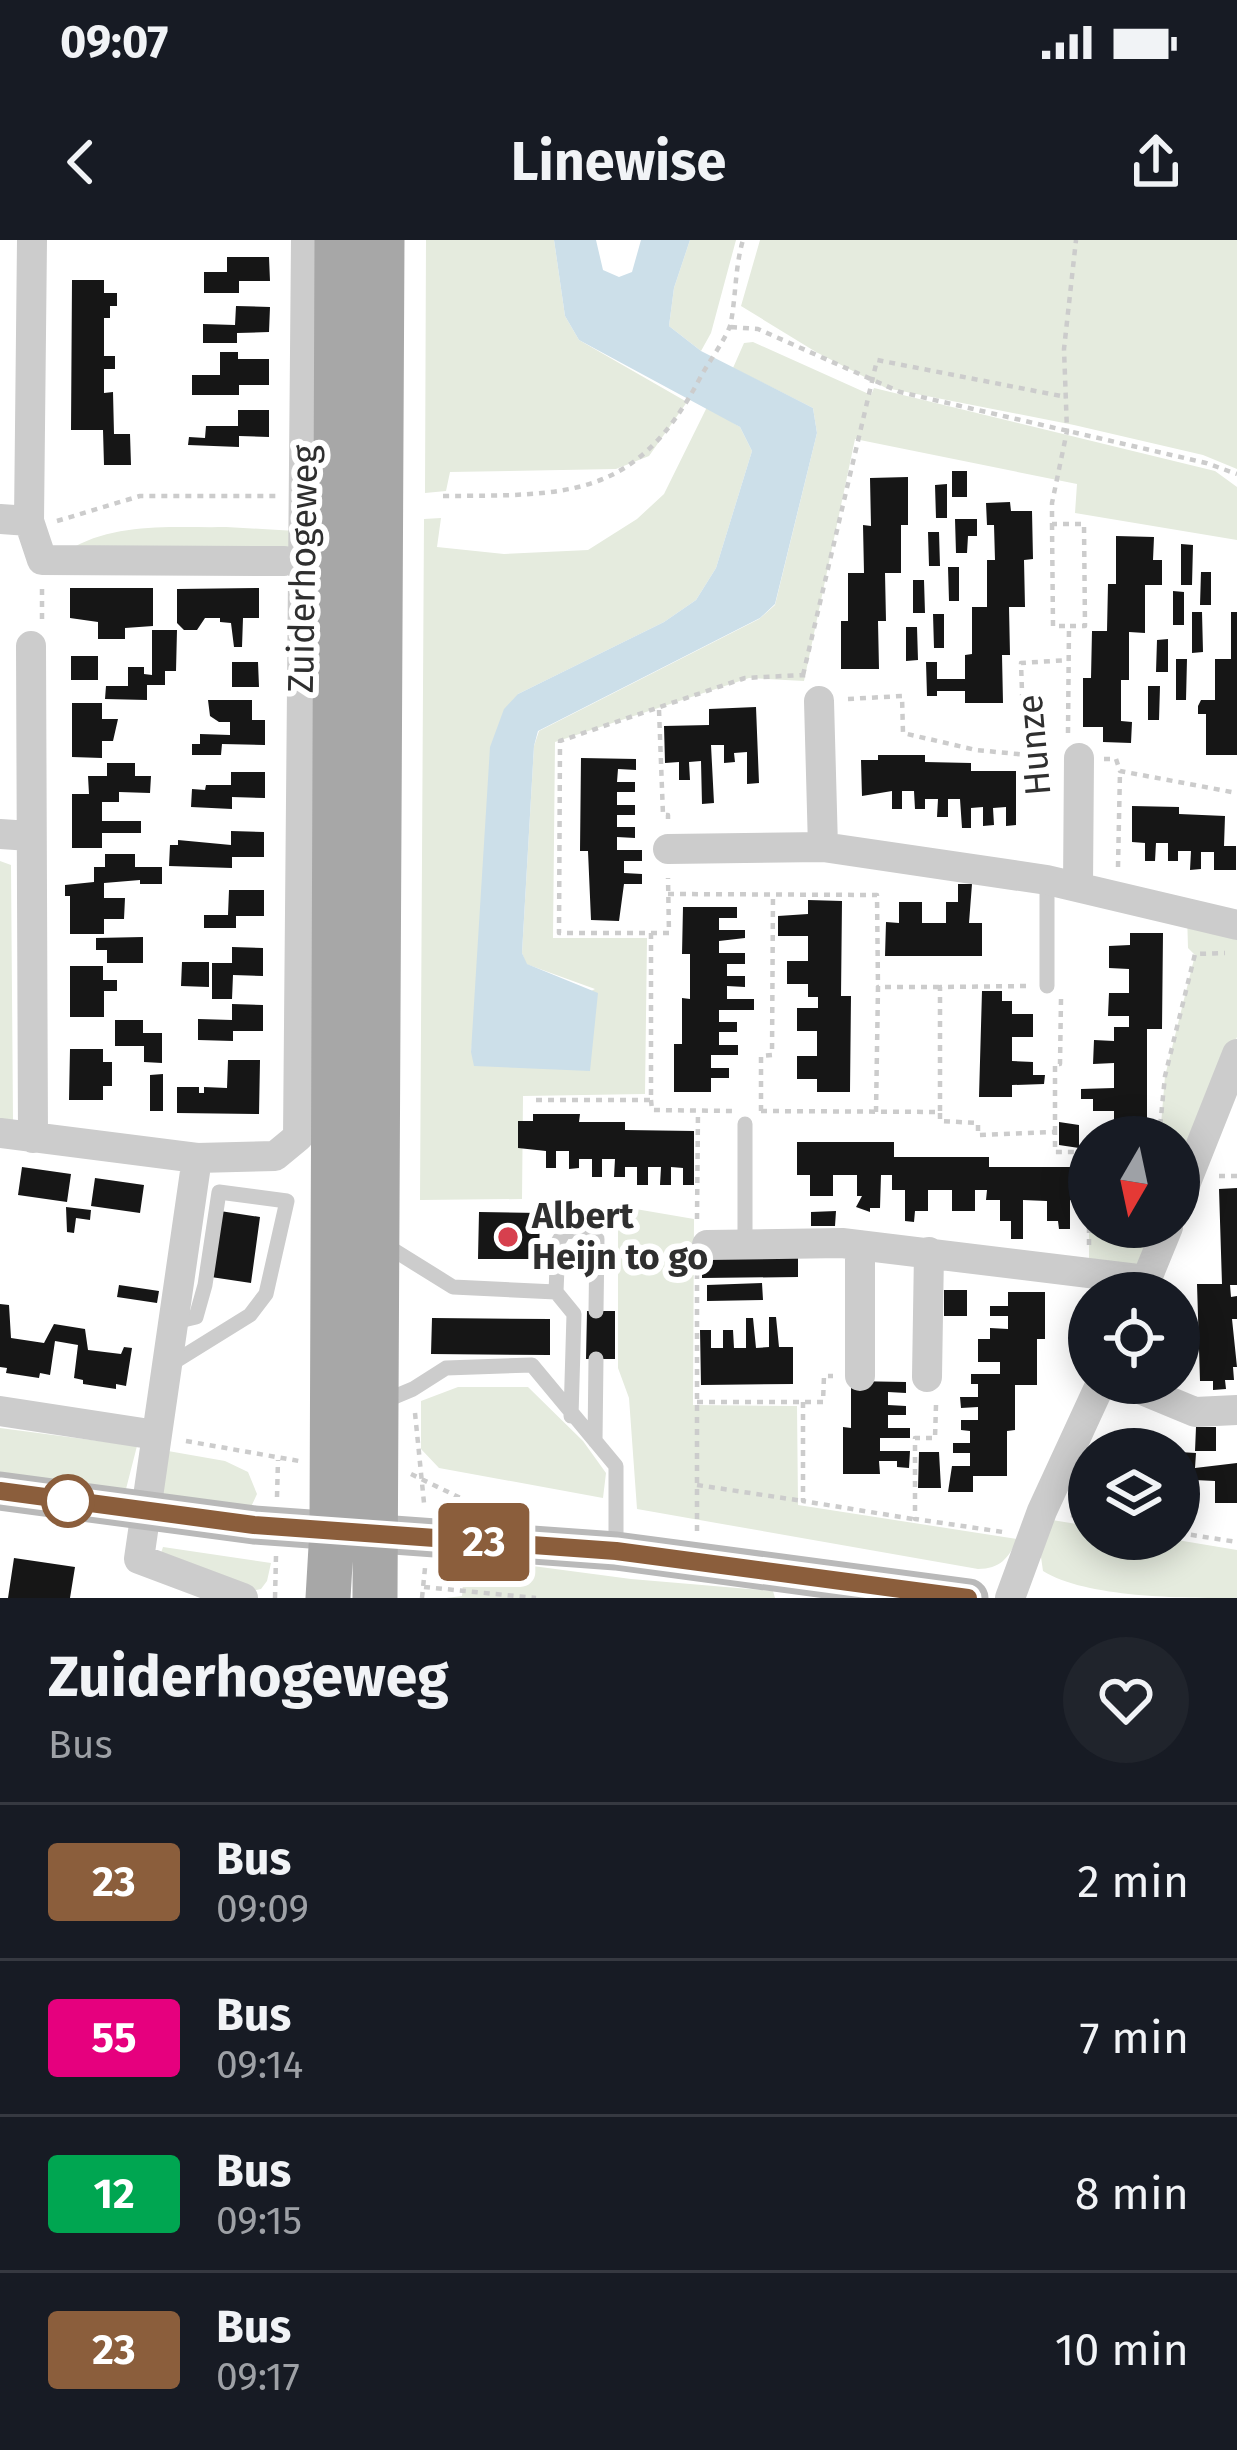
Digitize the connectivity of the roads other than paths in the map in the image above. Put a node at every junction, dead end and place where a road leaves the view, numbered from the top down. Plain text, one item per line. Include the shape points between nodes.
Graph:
1 (306, 240) edge
2 (337, 240) edge
3 (382, 240) edge
4 (0, 242) edge
5 (32, 242) edge
6 (15, 520) edge
7 (284, 561) dead end
8 (31, 646) road end
9 (811, 688) road end
10 (1073, 757) road end
11 (15, 835) edge
12 (823, 848) junction
13 (668, 849) dead end
14 (1047, 880) junction
15 (1078, 887) junction
16 (1237, 926) edge
17 (1047, 986) road end
18 (1237, 1054) edge
19 (745, 1124) dead end
20 (0, 1133) edge
21 (33, 1138) junction
22 (1200, 1147) edge
23 (197, 1158) junction
24 (380, 1241) junction
25 (700, 1245) road end
26 (745, 1245) junction
27 (860, 1245) junction
28 (929, 1252) junction
29 (1068, 1274) edge
30 (556, 1292) junction
31 (596, 1311) dead end
32 (175, 1322) junction
33 (596, 1359) dead end
34 (168, 1366) junction
35 (860, 1376) road end
36 (927, 1377) road end
37 (377, 1404) junction
38 (1092, 1404) edge
39 (1176, 1404) edge
40 (1237, 1410) edge
41 (0, 1412) edge
42 (572, 1416) junction
43 (156, 1435) junction
44 (595, 1442) junction
45 (354, 1463) junction
46 (0, 1491) edge
47 (144, 1511) junction
48 (354, 1531) junction
49 (616, 1551) junction
50 (811, 1587) edge
51 (243, 1598) edge
52 (328, 1598) edge
53 (376, 1598) edge
54 (969, 1598) edge
55 (1010, 1598) edge

1 - 23 street, Zuiderhogeweg via 298,1137 275,1156
2 - 45 main road, Zuiderhogeweg
3 - 24 main road, Zuiderhogeweg
4 - 5 street
5 - 6 street
6 - 7 street via 42,560
8 - 11 street
9 - 12 street
10 - 15 street, Hunze
11 - 21 street
12 - 13 street
12 - 14 street
14 - 15 street
14 - 17 lane
15 - 16 street
18 - 22 street
19 - 26 lane
20 - 21 street, Zuiderhogeweg
21 - 23 street, Zuiderhogeweg
23 - 32 street
24 - 30 lane via 453,1287
24 - 37 main road, Zuiderhogeweg
25 - 26 street
26 - 27 street
27 - 28 street
27 - 35 street
28 - 29 street
28 - 36 street
30 - 31 lane via 558,1242 564,1232 585,1230 597,1239
30 - 42 lane via 574,1314
32 - 34 street
32 - 34 lane via 196,1317 219,1192 287,1201 266,1294 250,1315
33 - 44 lane
34 - 43 street
37 - 42 lane via 446,1368 532,1365
37 - 45 main road, Zuiderhogeweg
38 - 55 street
39 - 40 street via 1196,1412
41 - 43 street
42 - 44 lane
43 - 47 street
44 - 49 lane via 616,1466
45 - 48 main road, Zuiderhogeweg
46 - 47 street
47 - 48 street
47 - 51 street via 139,1559
48 - 49 street
48 - 52 main road, Zuiderhogeweg
48 - 53 main road, Zuiderhogeweg
49 - 50 street
50 - 54 street

